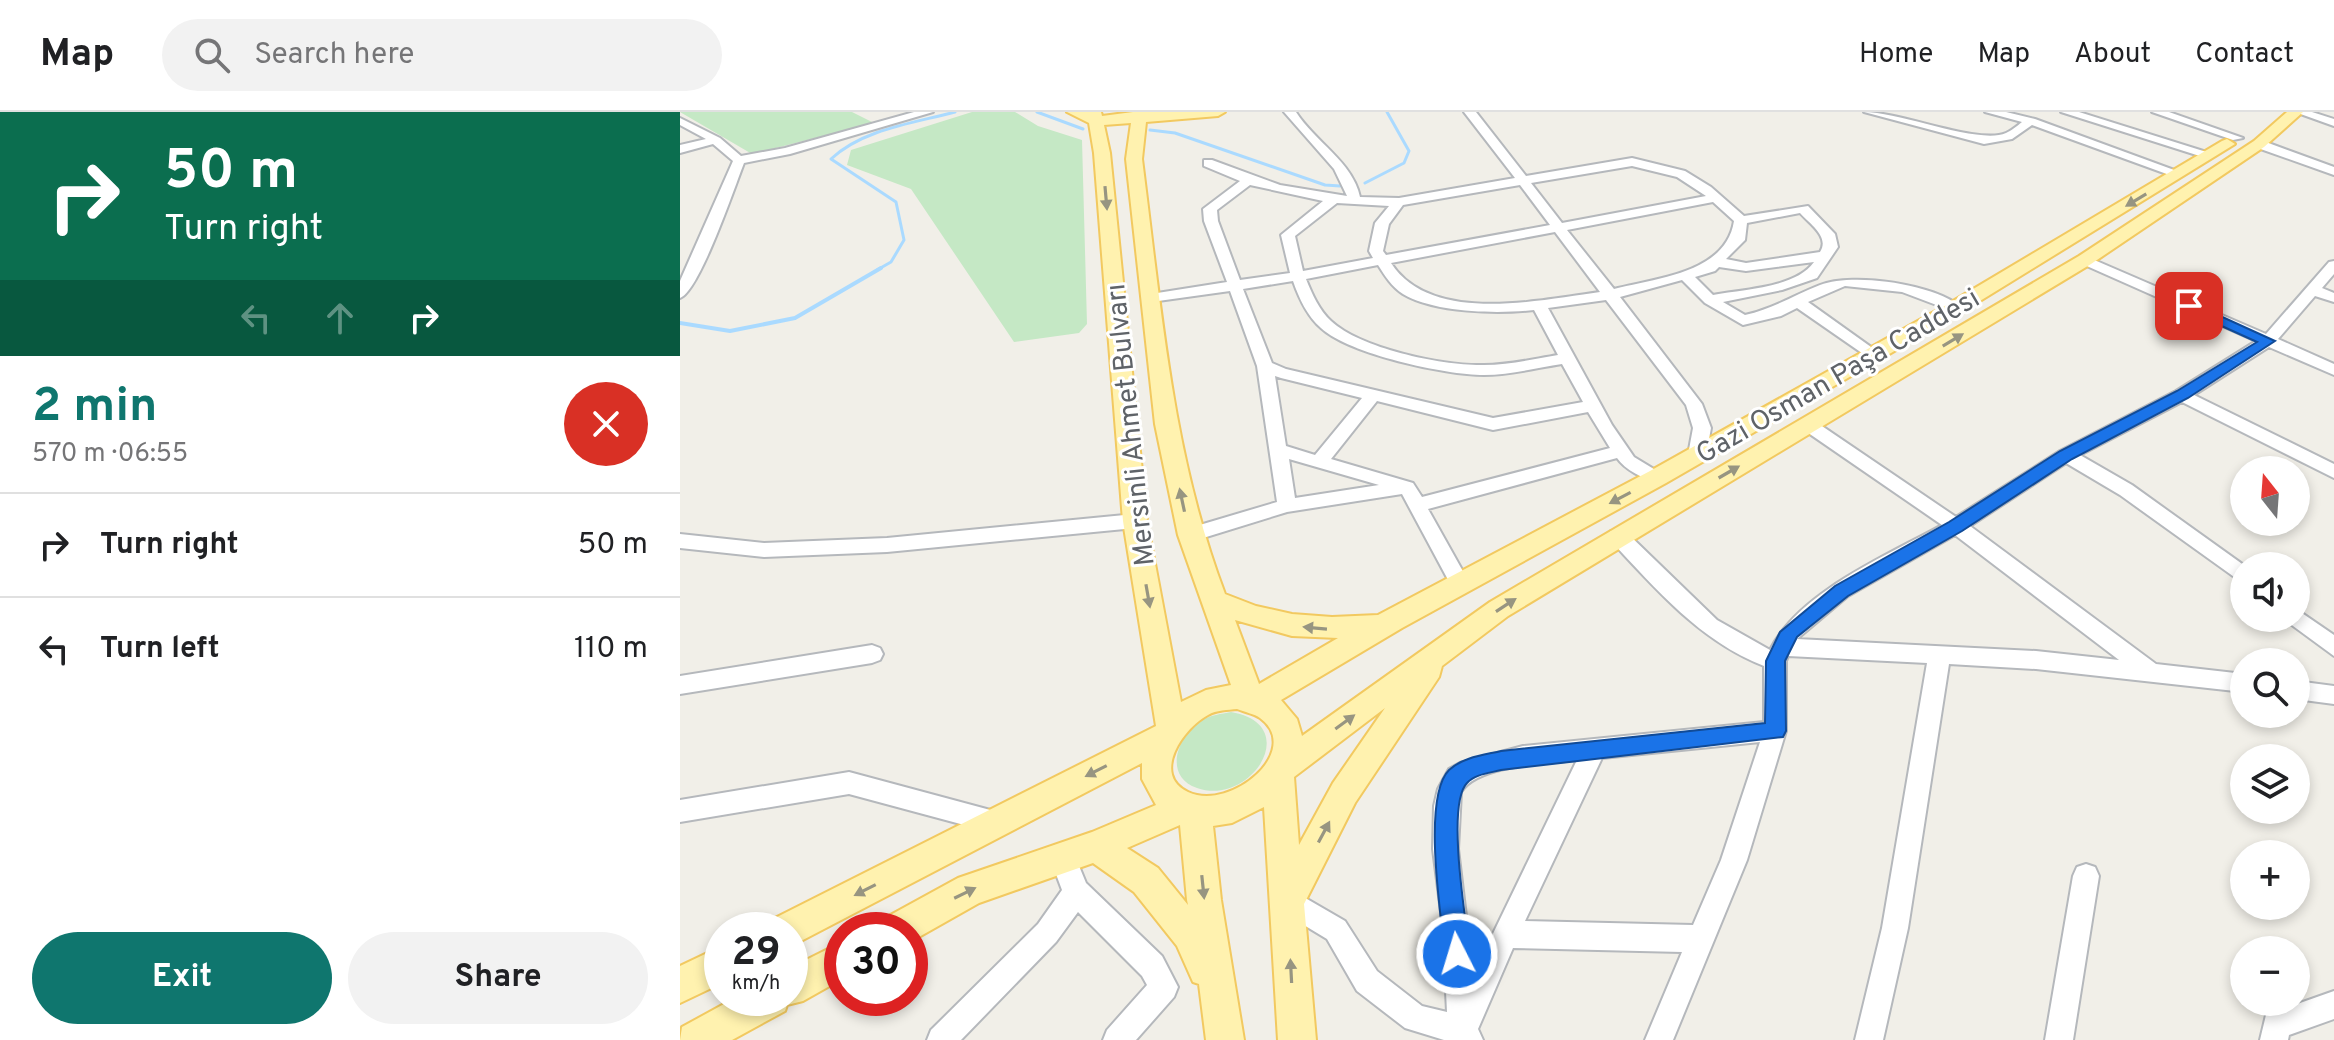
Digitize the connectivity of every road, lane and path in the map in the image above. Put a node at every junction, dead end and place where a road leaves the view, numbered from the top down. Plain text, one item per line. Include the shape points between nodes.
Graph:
1 (881, 112) edge
2 (927, 112) edge
3 (1074, 112) edge
4 (1218, 112) edge
5 (1290, 112) edge
6 (1472, 112) edge
7 (1870, 112) edge
8 (1991, 112) edge
9 (2067, 112) edge
10 (2158, 112) edge
11 (2272, 112) edge
12 (2299, 112) edge
13 (1140, 115) edge
14 (1896, 115) edge
15 (1096, 116) edge
16 (898, 120) junction
17 (680, 121) edge
18 (2031, 121) junction
19 (2334, 123) edge
20 (1881, 128) dead end
21 (2237, 138) junction
22 (716, 140) junction
23 (2259, 144) junction
24 (680, 149) edge
25 (2210, 155) junction
26 (739, 160) junction
27 (1208, 163) dead end
28 (2334, 171) edge
29 (2179, 174) junction
30 (1524, 181) junction
31 (1246, 182) junction
32 (1716, 198) junction
33 (1333, 200) junction
34 (1354, 202) junction
35 (1399, 202) junction
36 (1741, 220) junction
37 (1560, 229) junction
38 (1825, 256) junction
39 (2085, 260) junction
40 (1383, 261) junction
41 (1717, 262) junction
42 (2334, 265) edge
43 (1298, 276) junction
44 (1686, 276) junction
45 (1234, 286) junction
46 (2312, 289) junction
47 (680, 294) edge
48 (1610, 295) junction
49 (1151, 298) junction
50 (2334, 298) edge
51 (1710, 300) junction
52 (1798, 302) junction
53 (1540, 307) junction
54 (1955, 308) junction
55 (2268, 341) junction
56 (1872, 355) junction
57 (1567, 358) junction
58 (1265, 366) junction
59 (2334, 370) edge
60 (1374, 394) junction
61 (2182, 395) junction
62 (1592, 406) junction
63 (1810, 426) junction
64 (1702, 428) junction
65 (1738, 431) junction
66 (1278, 450) junction
67 (1621, 451) junction
68 (1697, 455) junction
69 (2066, 455) junction
70 (1320, 460) junction
71 (2334, 472) edge
72 (1658, 477) junction
73 (1407, 487) junction
74 (1417, 505) junction
75 (1287, 506) junction
76 (1135, 521) junction
77 (1956, 526) junction
78 (1190, 535) junction
79 (1618, 536) junction
80 (680, 541) edge
81 (2230, 566) edge
82 (1460, 584) junction
83 (1215, 601) junction
84 (1392, 620) junction
85 (2310, 628) edge
86 (2334, 647) edge
87 (1442, 651) junction
88 (872, 654) dead end
89 (1779, 654) junction
90 (1939, 657) junction
91 (2150, 672) junction
92 (2230, 681) edge
93 (680, 685) edge
94 (2310, 692) edge
95 (2334, 695) edge
96 (1253, 700) junction
97 (1775, 731) junction
98 (1168, 732) junction
99 (1595, 748) junction
100 (1280, 772) junction
101 (1191, 808) junction
102 (680, 811) edge
103 (994, 822) junction
104 (1096, 846) junction
105 (1063, 858) junction
106 (2086, 876) dead end
107 (1076, 892) junction
108 (1288, 901) junction
109 (928, 913) edge
110 (808, 919) edge
111 (1505, 934) junction
112 (1701, 939) junction
113 (704, 973) edge
114 (680, 985) edge
115 (1217, 991) junction
116 (2334, 1005) edge
117 (739, 1016) edge
118 (1466, 1036) edge
119 (695, 1040) edge
120 (941, 1040) edge
121 (1117, 1040) edge
122 (1225, 1040) edge
123 (1297, 1040) edge
124 (1659, 1040) edge
125 (1869, 1040) edge
126 (2059, 1040) edge
127 (2274, 1040) edge

1 - 16 street
2 - 16 street
3 - 15 main road
4 - 13 main road
5 - 34 street via 1299,129 1351,181
6 - 30 street
7 - 14 street
8 - 18 street
9 - 25 street
10 - 21 street
11 - 21 main road, Gazi Osman Paşa Caddesi
12 - 19 street
12 - 23 main road, Gazi Osman Paşa Caddesi
13 - 15 main road
13 - 49 main road, Mersinli Ahmet Bulvarı via 1134,159
14 - 18 street via 1984,140 2008,137
14 - 20 street
15 -> 76 main road, Mersinli Ahmet Bulvarı
16 - 26 street
17 - 22 street
18 - 29 street
21 - 25 main road, Gazi Osman Paşa Caddesi
22 - 24 street
22 - 26 street
23 - 28 street
23 - 39 main road, Gazi Osman Paşa Caddesi
25 - 29 main road, Gazi Osman Paşa Caddesi
26 - 47 street
27 - 31 street
29 -> 54 main road, Gazi Osman Paşa Caddesi
30 - 32 street via 1632,162 1681,174
30 - 35 street
30 - 37 street
31 - 33 street
31 - 45 street via 1210,209
32 - 36 street
32 - 37 street
33 - 34 street
33 - 43 street via 1288,235
34 - 35 street
35 - 40 street via 1382,223 1376,251
36 - 38 street via 1803,209 1830,237
36 - 41 street via 1738,240
37 - 40 street
37 - 48 street
38 - 41 street via 1746,267
38 - 51 street via 1812,275
39 - 55 street
63 -> 39 main road, Gazi Osman Paşa Caddesi
40 - 43 street
40 - 53 street via 1409,291 1445,302 1498,310
41 - 44 street
42 - 46 street
43 - 45 street
43 - 57 street via 1326,326 1345,338 1400,355 1473,371
44 - 48 street
44 - 51 street
45 - 49 street
45 - 58 street
46 - 50 street
46 - 55 street
48 - 53 street
48 - 64 street via 1694,404
78 -> 49 main road, Mersinli Ahmet Bulvarı via 1166,424
51 - 52 street via 1743,320
52 - 54 street via 1844,282 1905,288
52 - 56 street
53 - 57 street
54 - 56 main road, Gazi Osman Paşa Caddesi
55 - 59 street
55 - 61 street
56 - 65 main road, Gazi Osman Paşa Caddesi
57 - 62 street
58 - 60 street
58 - 66 street
60 - 62 street via 1493,424
60 - 70 street
61 - 69 street
61 - 71 street
62 - 67 street
63 - 77 street
79 -> 63 main road, Gazi Osman Paşa Caddesi
64 - 65 street
64 - 68 street
65 - 68 main road, Gazi Osman Paşa Caddesi
66 - 70 street
66 - 75 street
67 - 72 street via 1628,461
67 - 74 street
68 - 72 main road, Gazi Osman Paşa Caddesi
69 - 77 street
69 - 81 street via 2149,505
70 - 73 street
72 -> 82 main road, Gazi Osman Paşa Caddesi
73 - 74 street
73 - 75 street
74 - 82 street
75 - 78 street
76 - 80 street via 887,545 764,550
76 -> 98 main road, Mersinli Ahmet Bulvarı
77 - 89 street via 1841,591 1790,632
77 - 91 street
78 - 83 main road, Mersinli Ahmet Bulvarı
87 -> 79 main road, Gazi Osman Paşa Caddesi
79 - 89 street via 1704,621 1750,654
82 - 84 main road, Gazi Osman Paşa Caddesi
84 -> 83 main road via 1316,629 1268,621
83 - 96 main road, Mersinli Ahmet Bulvarı
84 - 96 main road
85 - 86 street
100 -> 87 main road, Gazi Osman Paşa Caddesi
108 -> 87 main road via 1344,793
88 - 93 street
89 - 90 street via 1871,650
89 - 97 street
90 - 91 street
90 - 125 street via 1895,928
91 - 92 street
94 - 95 street
96 - 98 main road via 1218,699 1198,706
96 - 100 main road via 1273,708 1284,722 1289,738
97 - 99 street
97 - 112 street via 1734,860
98 - 101 main road via 1158,751 1161,787 1174,801
98 -> 103 main road
99 - 111 street
99 - 118 street via 1501,761 1470,768 1455,778 1446,810 1447,865
100 - 101 main road via 1266,790 1230,809
100 - 108 main road
101 - 104 main road
101 -> 115 main road
102 - 103 street via 849,783
103 -> 110 main road
104 - 105 main road
104 - 115 main road via 1146,880 1189,934
105 - 107 street
109 -> 105 main road via 970,890
106 - 126 street
107 - 120 street via 1047,933
107 - 121 street via 1152,966 1164,987
108 - 118 street via 1336,930 1367,981 1415,1018
123 -> 108 main road
111 - 112 street
111 - 118 street
112 - 124 street
113 - 114 main road
115 - 122 main road
116 - 127 street via 2276,1025
117 - 119 main road

